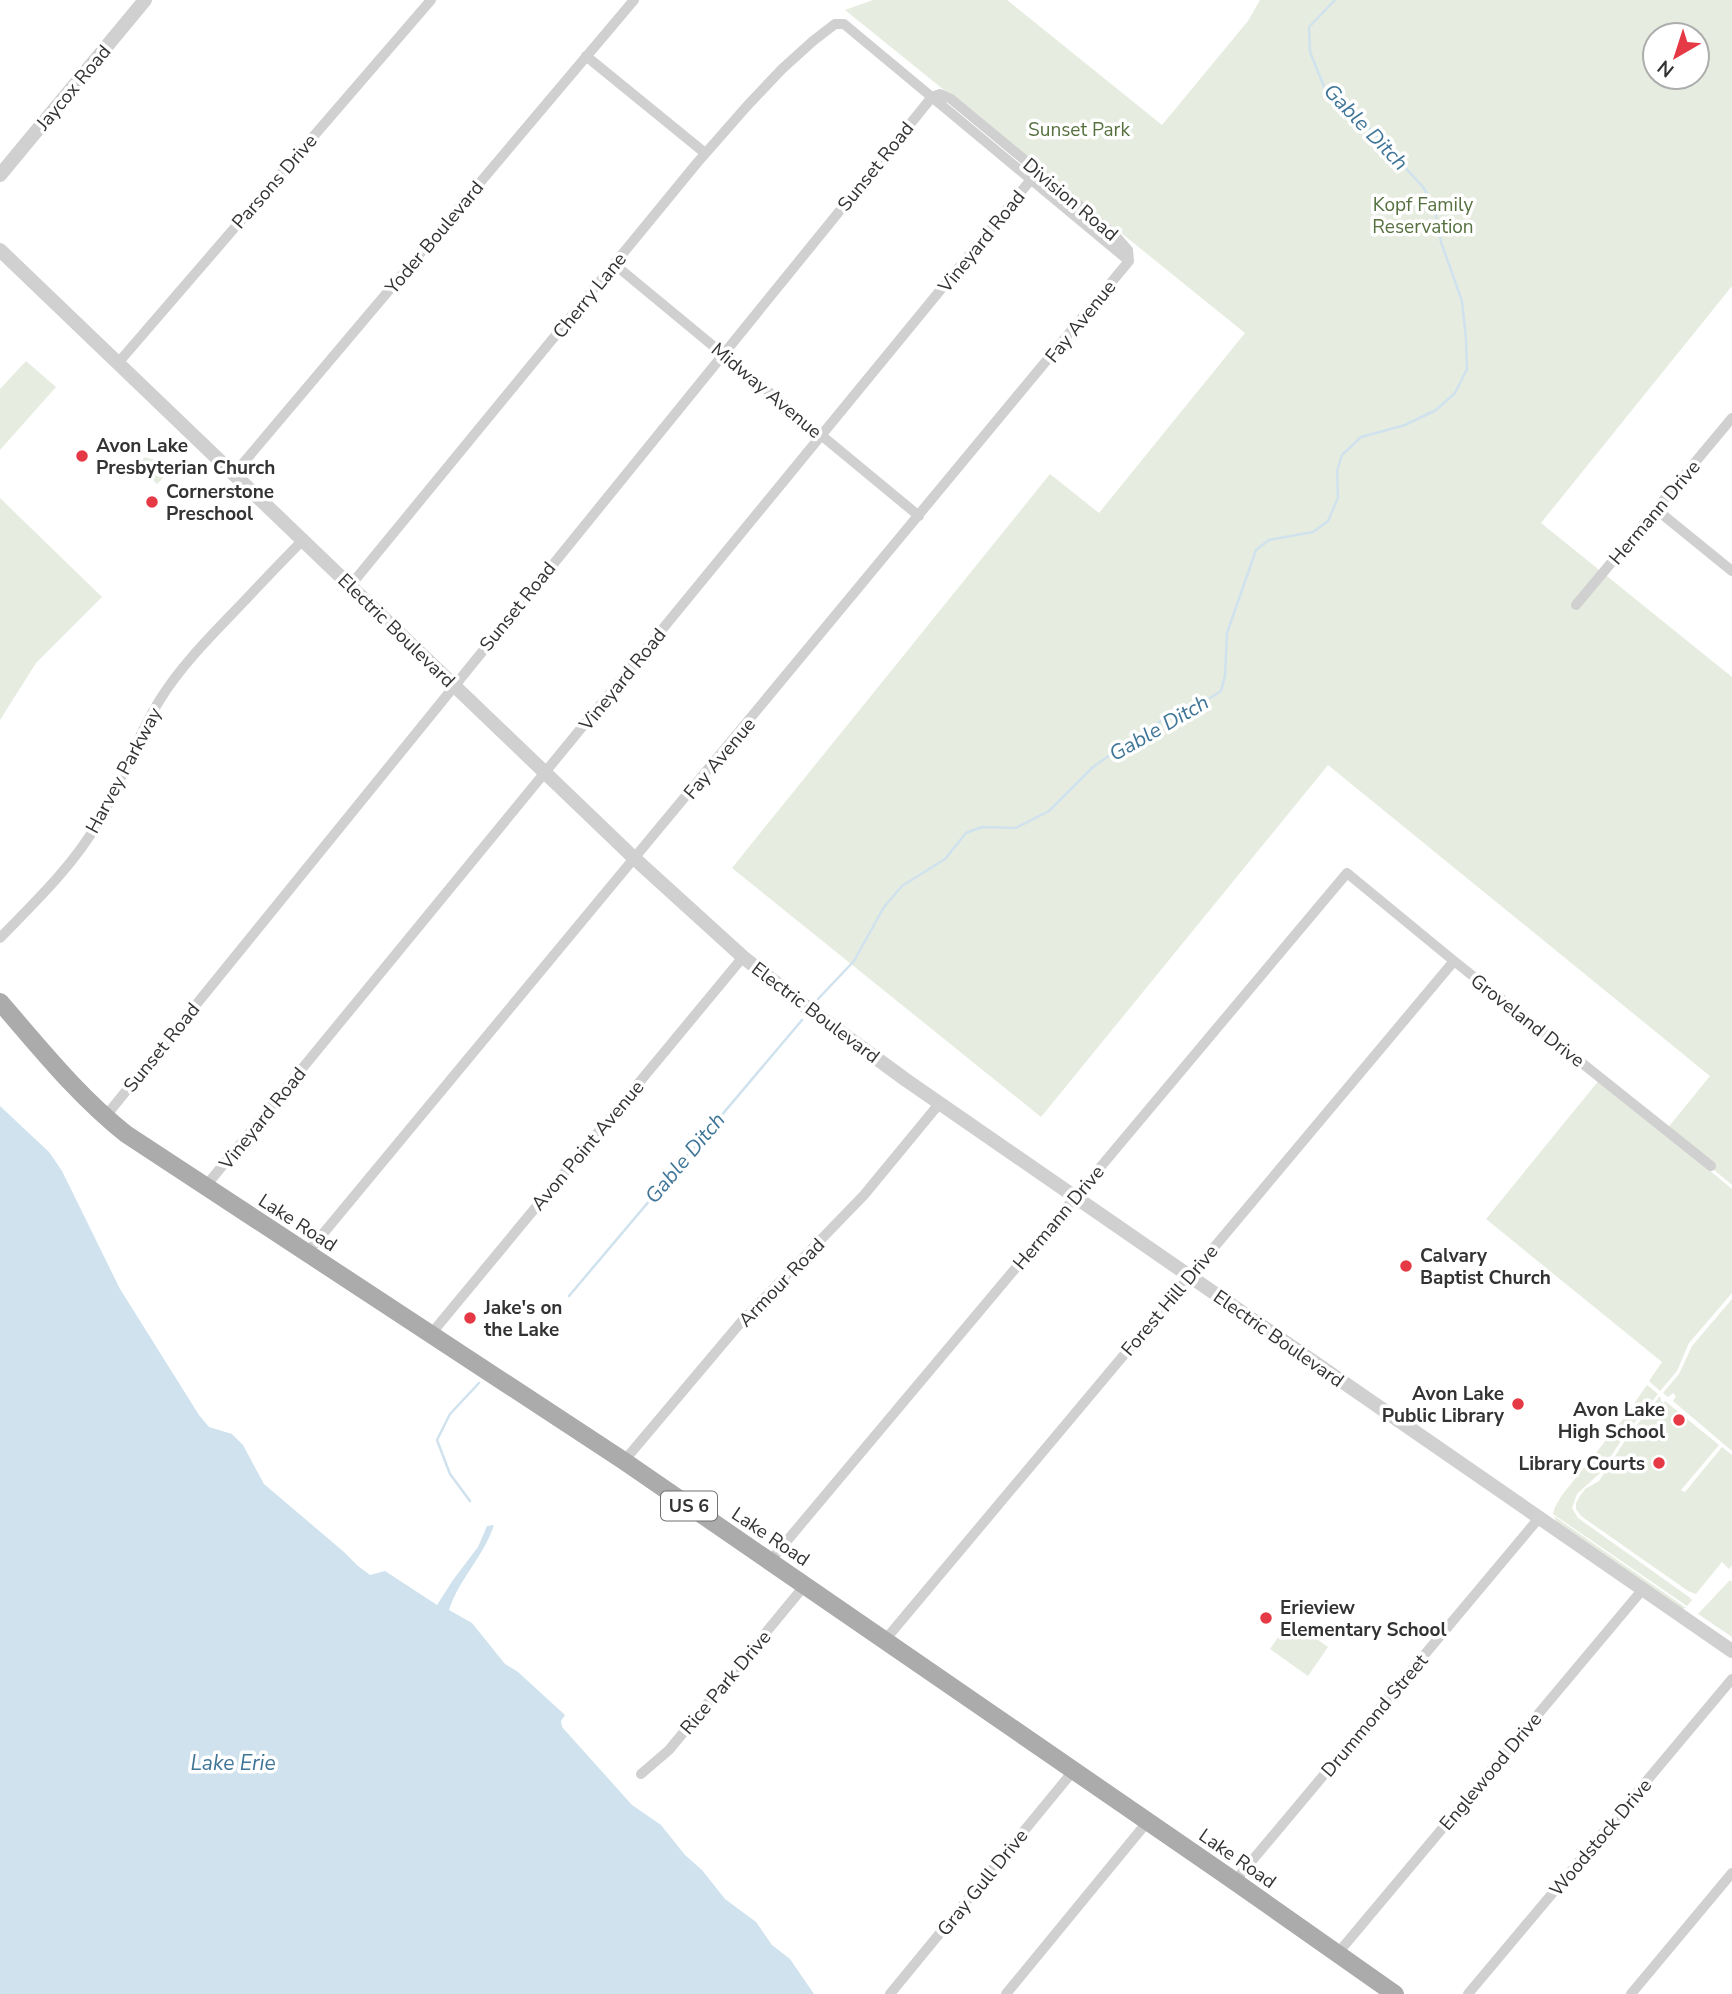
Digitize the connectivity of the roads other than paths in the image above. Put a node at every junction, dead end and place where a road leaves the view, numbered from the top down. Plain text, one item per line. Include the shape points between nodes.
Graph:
1 (145, 0) edge
2 (431, 0) edge
3 (634, 0) edge
4 (845, 24) joint
5 (586, 56) junction
6 (932, 97) junction
7 (705, 153) junction
8 (0, 175) edge
9 (1035, 175) junction
10 (0, 250) edge
11 (1129, 261) joint
12 (614, 264) junction
13 (722, 353) junction
14 (118, 363) junction
15 (1732, 418) edge
16 (821, 435) junction
17 (234, 474) junction
18 (1657, 510) junction
19 (919, 516) junction
20 (303, 540) junction
21 (1732, 571) edge
22 (350, 586) junction
23 (1576, 605) dead end
24 (453, 685) junction
25 (545, 773) junction
26 (634, 858) junction
27 (1347, 873) joint
28 (0, 938) edge
29 (743, 957) junction
30 (1454, 961) junction
31 (0, 1002) edge
32 (940, 1104) junction
33 (105, 1117) junction
34 (1711, 1166) dead end
35 (205, 1187) junction
36 (1075, 1197) junction
37 (307, 1254) junction
38 (1189, 1276) junction
39 (431, 1334) junction
40 (624, 1461) junction
41 (1539, 1518) junction
42 (770, 1561) junction
43 (806, 1585) junction
44 (1643, 1589) junction
45 (885, 1640) junction
46 (1732, 1651) edge
47 (1732, 1679) edge
48 (1074, 1770) junction
49 (641, 1774) dead end
50 (1148, 1821) junction
51 (1732, 1874) edge
52 (1235, 1881) junction
53 (1338, 1954) junction
54 (890, 1994) edge
55 (1006, 1994) edge
56 (1395, 1994) edge
57 (1468, 1994) edge
58 (1631, 1994) edge

1 - 8 street, Jaycox Road
2 - 14 street, Parsons Drive
3 - 5 street, Yoder Boulevard
4 - 6 street, Division Road
4 - 7 street, Cherry Lane via 835,24 782,69
5 - 7 street
5 - 17 street, Yoder Boulevard
6 - 9 street, Division Road via 940,94 951,99
6 - 13 street, Sunset Road
7 - 12 street, Cherry Lane
9 - 11 street, Division Road via 1114,234 1128,250
9 - 16 street, Vineyard Road
10 - 14 street, Electric Boulevard
11 - 19 street, Fay Avenue
12 - 13 street, Midway Avenue
12 - 22 street, Cherry Lane
13 - 16 street, Midway Avenue
13 - 24 street, Sunset Road
14 - 17 street, Electric Boulevard
15 - 18 street, Hermann Drive
16 - 19 street, Midway Avenue
16 - 25 street, Vineyard Road
17 - 20 street, Electric Boulevard
18 - 21 street
18 - 23 street, Hermann Drive
19 - 26 street, Fay Avenue
20 - 22 street, Electric Boulevard
20 - 28 street, Harvey Parkway via 183,668 144,726 82,848
22 - 24 street, Electric Boulevard
24 - 25 street, Electric Boulevard
24 - 33 street, Sunset Road
25 - 26 street, Electric Boulevard
25 - 35 street, Vineyard Road
26 - 29 street, Electric Boulevard
26 - 37 street, Fay Avenue
27 - 30 street, Groveland Drive
27 - 36 street, Hermann Drive
29 - 32 street, Electric Boulevard
29 - 39 street, Avon Point Avenue
30 - 34 street, Groveland Drive
30 - 38 street, Forest Hill Drive
31 - 33 main road, Lake Road / US 6
32 - 36 street, Electric Boulevard
32 - 40 street, Armour Road via 864,1195 742,1321
33 - 35 main road, Lake Road / US 6
35 - 37 main road, Lake Road / US 6
36 - 38 street, Electric Boulevard
36 - 42 street, Hermann Drive
37 - 39 main road, Lake Road / US 6
38 - 41 street, Electric Boulevard
38 - 45 street, Forest Hill Drive
39 - 40 main road, Lake Road / US 6
40 - 42 main road, Lake Road / US 6
41 - 44 street, Electric Boulevard
41 - 52 street, Drummond Street
42 - 43 main road, Lake Road / US 6
43 - 45 main road, Lake Road / US 6
43 - 49 street, Rice Park Drive via 668,1750
44 - 46 street, Electric Boulevard
44 - 53 street, Englewood Drive
45 - 48 main road, Lake Road / US 6
47 - 57 street, Woodstock Drive
48 - 50 main road, Lake Road / US 6
48 - 54 street, Gray Gull Drive
50 - 52 main road, Lake Road / US 6
50 - 55 street
51 - 58 street
52 - 53 main road, Lake Road / US 6
53 - 56 main road, Lake Road / US 6

